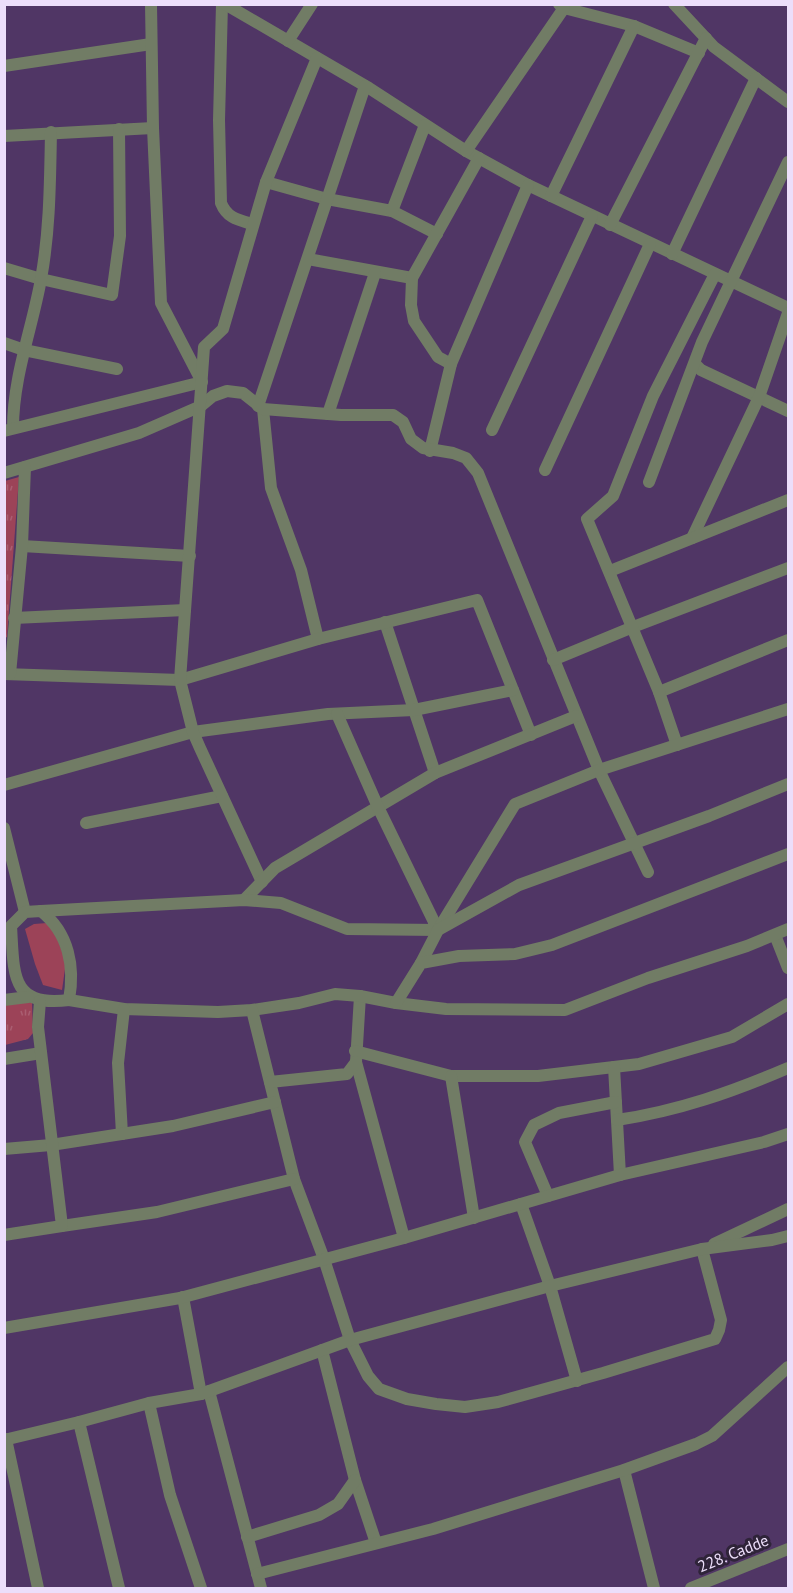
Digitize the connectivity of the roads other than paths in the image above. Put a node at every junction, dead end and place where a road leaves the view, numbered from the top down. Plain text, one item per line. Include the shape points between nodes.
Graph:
1 (151, 4) edge
2 (312, 4) edge
3 (674, 4) edge
4 (227, 5) edge
5 (561, 6) edge
6 (634, 26) junction
7 (706, 38) junction
8 (288, 41) junction
9 (151, 44) junction
10 (699, 53) junction
11 (317, 58) junction
12 (4, 66) edge
13 (756, 78) junction
14 (365, 86) junction
15 (789, 102) edge
16 (425, 124) junction
17 (153, 128) junction
18 (119, 129) junction
19 (51, 132) junction
20 (4, 136) edge
21 (466, 151) junction
22 (479, 158) junction
23 (789, 162) edge
24 (266, 182) junction
25 (528, 185) junction
26 (551, 196) junction
27 (327, 199) junction
28 (392, 211) junction
29 (592, 216) junction
30 (252, 224) junction
31 (610, 225) junction
32 (437, 234) junction
33 (650, 244) junction
34 (672, 254) junction
35 (308, 259) junction
36 (4, 268) edge
37 (375, 273) junction
38 (715, 274) junction
39 (412, 278) junction
40 (41, 279) junction
41 (730, 281) junction
42 (789, 308) edge
43 (789, 314) edge
44 (4, 343) edge
45 (24, 350) junction
46 (451, 364) junction
47 (695, 364) junction
48 (117, 369) dead end
49 (202, 382) junction
50 (759, 397) junction
51 (201, 406) junction
52 (261, 407) junction
53 (789, 411) edge
54 (328, 414) junction
55 (9, 429) edge
56 (492, 430) dead end
57 (430, 451) junction
58 (25, 467) junction
59 (545, 470) dead end
60 (4, 473) edge
61 (649, 482) dead end
62 (789, 500) edge
63 (693, 538) junction
64 (22, 546) junction
65 (190, 556) junction
66 (789, 568) edge
67 (610, 571) junction
68 (185, 610) junction
69 (15, 618) junction
70 (385, 622) junction
71 (633, 627) junction
72 (318, 639) junction
73 (789, 640) edge
74 (553, 660) junction
75 (7, 674) edge
76 (180, 680) junction
77 (513, 690) junction
78 (659, 692) junction
79 (789, 709) edge
80 (414, 710) junction
81 (337, 714) junction
82 (576, 716) junction
83 (193, 732) junction
84 (531, 735) junction
85 (677, 745) junction
86 (599, 770) junction
87 (435, 773) junction
88 (789, 784) edge
89 (4, 785) edge
90 (222, 796) junction
91 (378, 807) junction
92 (86, 823) dead end
93 (4, 828) edge
94 (635, 843) junction
95 (8, 854) edge
96 (789, 854) edge
97 (648, 872) dead end
98 (262, 882) junction
99 (244, 900) junction
100 (41, 911) junction
101 (25, 912) junction
102 (8, 926) edge
103 (789, 929) edge
104 (438, 930) junction
105 (775, 935) junction
106 (421, 963) junction
107 (789, 968) edge
108 (360, 996) junction
109 (34, 999) junction
110 (4, 1000) edge
111 (69, 1000) junction
112 (396, 1003) junction
113 (789, 1004) edge
114 (124, 1009) junction
115 (252, 1011) junction
116 (41, 1053) junction
117 (356, 1056) junction
118 (4, 1059) edge
119 (614, 1067) junction
120 (789, 1068) edge
121 (451, 1076) junction
122 (270, 1082) junction
123 (275, 1102) junction
124 (616, 1102) junction
125 (617, 1120) junction
126 (122, 1134) junction
127 (789, 1134) edge
128 (51, 1144) junction
129 (4, 1149) edge
130 (620, 1175) junction
131 (294, 1179) junction
132 (548, 1196) junction
133 (521, 1204) junction
134 (789, 1209) edge
135 (474, 1218) junction
136 (62, 1226) junction
137 (4, 1235) edge
138 (789, 1236) edge
139 (404, 1238) junction
140 (702, 1249) junction
141 (324, 1259) junction
142 (550, 1286) junction
143 (183, 1297) junction
144 (4, 1328) edge
145 (350, 1340) junction
146 (322, 1350) junction
147 (789, 1367) edge
148 (577, 1381) junction
149 (205, 1392) junction
150 (149, 1403) junction
151 (79, 1422) junction
152 (5, 1439) edge
153 (624, 1470) junction
154 (355, 1480) junction
155 (247, 1537) junction
156 (376, 1543) junction
157 (789, 1549) edge
158 (257, 1574) junction
159 (38, 1588) edge
160 (119, 1588) edge
161 (201, 1588) edge
162 (261, 1588) edge
163 (654, 1588) edge
164 (691, 1588) edge

1 - 9 street
2 - 8 street
3 - 7 street
4 - 8 street
4 - 30 street via 219,120 220,203 231,218
5 - 6 street
5 - 21 street
6 - 10 street
6 - 26 street
7 - 10 street
7 - 13 street
8 - 11 street
9 - 12 street
9 - 17 street
10 - 31 street
11 - 14 street
11 - 24 street
13 - 15 street
13 - 34 street
14 - 16 street
14 - 27 street
16 - 21 street
16 - 28 street
17 - 18 street
17 - 49 street via 160,303
18 - 19 street
18 - 40 street via 120,236 112,295
19 - 20 street
19 - 40 street via 49,222
21 - 22 street
22 - 25 street
22 - 32 street
23 - 41 street
24 - 27 street
24 - 30 street
25 - 26 street
25 - 46 street
26 - 29 street
27 - 28 street
27 - 35 street
28 - 32 street
29 - 31 street
29 - 56 street
30 - 49 street via 223,329 204,347
31 - 33 street
32 - 39 street
33 - 34 street
33 - 59 street
34 - 38 street
35 - 37 street
35 - 52 street
36 - 40 street
37 - 39 street
37 - 54 street
38 - 41 street
38 - 67 street via 653,396 613,496 587,519
39 - 46 street via 414,321 438,357
40 - 45 street
41 - 42 street
41 - 47 street
43 - 50 street
44 - 45 street
45 - 48 street
45 - 55 street
46 - 57 street
47 - 50 street
47 - 61 street
49 - 51 street
49 - 55 street
50 - 53 street
50 - 63 street
51 - 52 street via 227,391 243,393
51 - 58 street via 139,433
51 - 65 street
52 - 54 street
52 - 72 street via 271,488 301,570
54 - 57 street via 393,415 403,422 411,439
57 - 74 street via 466,458 478,473
58 - 60 street
58 - 64 street
62 - 63 street
63 - 67 street
64 - 65 street
64 - 69 street
65 - 68 street
66 - 71 street
67 - 71 street
68 - 69 street
68 - 76 street
69 - 75 street
70 - 72 street
70 - 77 street via 477,600
70 - 80 street
71 - 74 street
71 - 78 street
72 - 76 street
73 - 78 street
74 - 82 street
75 - 76 street
76 - 83 street
77 - 80 street
77 - 84 street
78 - 85 street
79 - 85 street
80 - 81 street
80 - 87 street
81 - 83 street
81 - 91 street
82 - 84 street
82 - 86 street
83 - 89 street
83 - 90 street
84 - 87 street
85 - 86 street
86 - 94 street
86 - 104 street via 515,804
87 - 91 street
88 - 94 street
90 - 92 street
90 - 98 street
91 - 98 street via 275,868
91 - 104 street
93 - 95 street
94 - 97 street
94 - 104 street via 519,885
95 - 101 street
96 - 106 street via 552,945 515,954 459,956
98 - 99 street
99 - 100 street
99 - 104 street via 281,903 347,929
100 - 101 street
100 - 111 street via 63,935 72,984
101 - 102 street
102 - 109 street via 21,989
103 - 105 street
104 - 106 street
105 - 107 street
105 - 112 street via 565,1010 446,1009
106 - 112 street
108 - 112 street
108 - 115 street via 335,994
108 - 117 street
109 - 110 street
109 - 111 street via 51,1003
109 - 116 street
111 - 114 street
113 - 119 street via 732,1037 639,1064
114 - 115 street
114 - 126 street via 118,1063
115 - 122 street
116 - 118 street
116 - 128 street
117 - 121 street
117 - 122 street via 347,1074
117 - 139 street
119 - 121 street via 538,1076
119 - 124 street
120 - 125 street via 719,1096 656,1114
121 - 135 street
122 - 123 street
123 - 126 street
123 - 131 street
124 - 125 street
124 - 132 street via 559,1113 534,1125 525,1142
125 - 130 street
126 - 128 street
127 - 130 street
128 - 129 street
128 - 136 street
130 - 132 street
131 - 136 street via 157,1212
131 - 141 street
132 - 133 street
133 - 135 street
133 - 142 street
134 - 140 street
135 - 139 street
136 - 137 street
138 - 140 street
139 - 141 street
140 - 142 street
140 - 148 street via 721,1320 715,1339
141 - 143 street
141 - 145 street
142 - 145 street
142 - 148 street
143 - 144 street
143 - 149 street
145 - 146 street
145 - 148 street via 379,1389 407,1399 465,1407
146 - 149 street
146 - 154 street
147 - 153 street via 712,1436
149 - 150 street
149 - 155 street
150 - 151 street
150 - 161 street via 170,1496
151 - 152 street
151 - 160 street
152 - 159 street
153 - 156 street
153 - 163 street
154 - 155 street via 338,1504 319,1515
154 - 156 street
155 - 158 street
156 - 158 street
157 - 164 street, 228. Cadde
158 - 162 street

